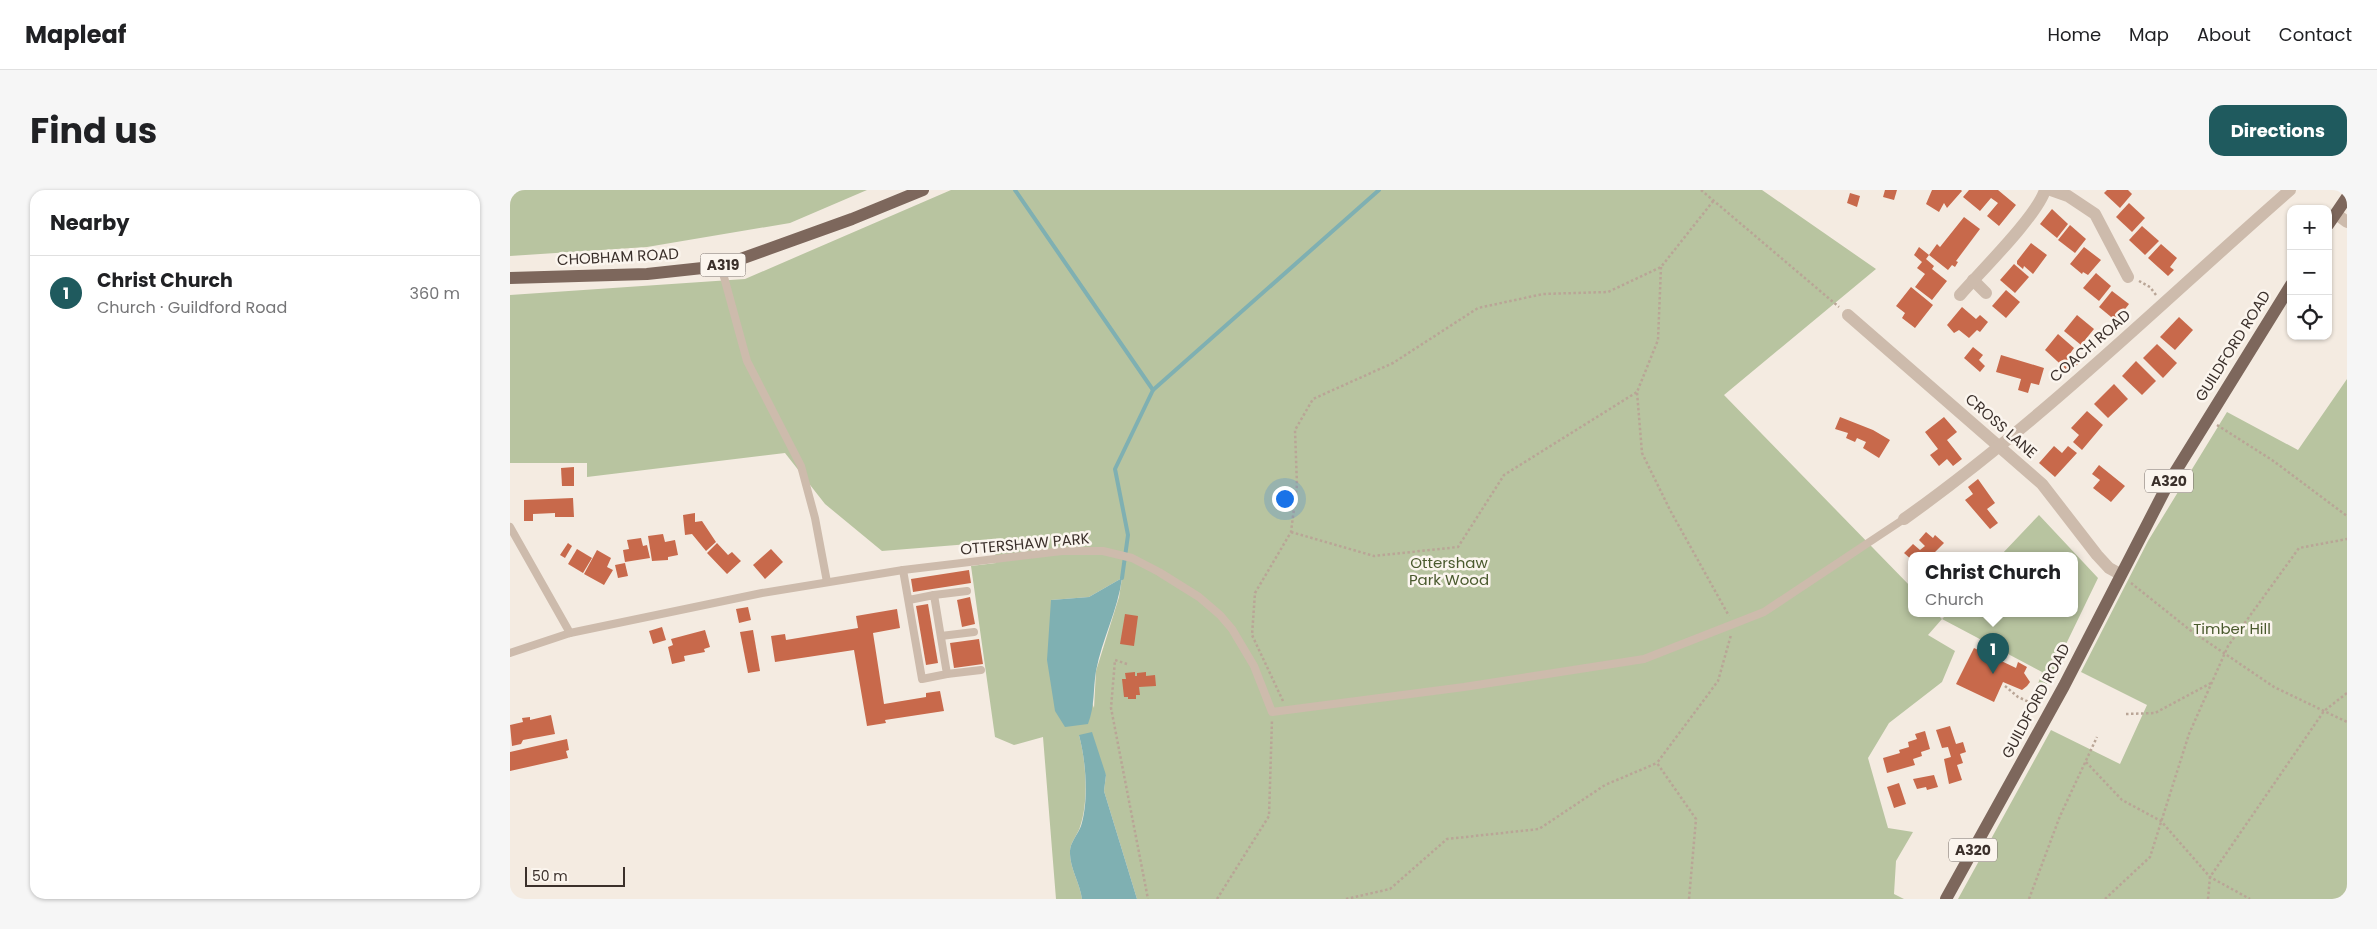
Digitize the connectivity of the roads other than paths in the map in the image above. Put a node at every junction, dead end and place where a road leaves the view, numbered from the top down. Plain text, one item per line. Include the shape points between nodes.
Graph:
1 (923, 190) edge
2 (2045, 190) edge
3 (2051, 190) edge
4 (2290, 190) edge
5 (2347, 197) edge
6 (2336, 214) junction
7 (2332, 220) edge
8 (2347, 222) edge
9 (721, 266) junction
10 (2128, 277) road end
11 (510, 278) edge
12 (1973, 280) junction
13 (2287, 291) edge
14 (1986, 293) dead end
15 (1960, 295) dead end
16 (1848, 315) road end
17 (1999, 446) junction
18 (1904, 519) joint
19 (510, 527) edge
20 (903, 570) junction
21 (2120, 574) junction
22 (827, 582) junction
23 (967, 591) dead end
24 (934, 595) junction
25 (908, 600) junction
26 (974, 632) dead end
27 (570, 633) junction
28 (941, 636) junction
29 (510, 653) edge
30 (980, 670) dead end
31 (947, 674) junction
32 (1946, 899) edge

1 - 9 main road, CHOBHAM ROAD / A319
2 - 12 street via 2030,215
3 - 10 street via 2068,196 2095,214
4 - 17 street, COACH ROAD
5 - 6 main road
6 - 7 main road
6 - 8 street
9 - 11 main road, CHOBHAM ROAD / A319 via 647,274
9 - 22 lane via 747,361 801,466
12 - 14 street
12 - 15 street
13 - 21 main road, GUILDFORD ROAD / A320 via 2169,482
16 - 17 street, CROSS LANE
17 - 18 street, COACH ROAD via 1955,483
17 - 21 street, CROSS LANE via 2042,484 2097,555
18 - 20 lane, OTTERSHAW PARK via 1764,612 1644,659 1272,712 1254,666 1232,629 1199,597 1132,558 1103,551 1062,551
19 - 27 lane
20 - 22 lane, OTTERSHAW PARK
20 - 25 lane
21 - 32 main road, GUILDFORD ROAD / A320 via 2064,686
22 - 27 lane, OTTERSHAW PARK
23 - 24 lane
24 - 25 lane
24 - 28 lane
25 - 31 lane via 922,679
26 - 28 lane
27 - 29 lane, OTTERSHAW PARK
28 - 31 lane
30 - 31 lane

